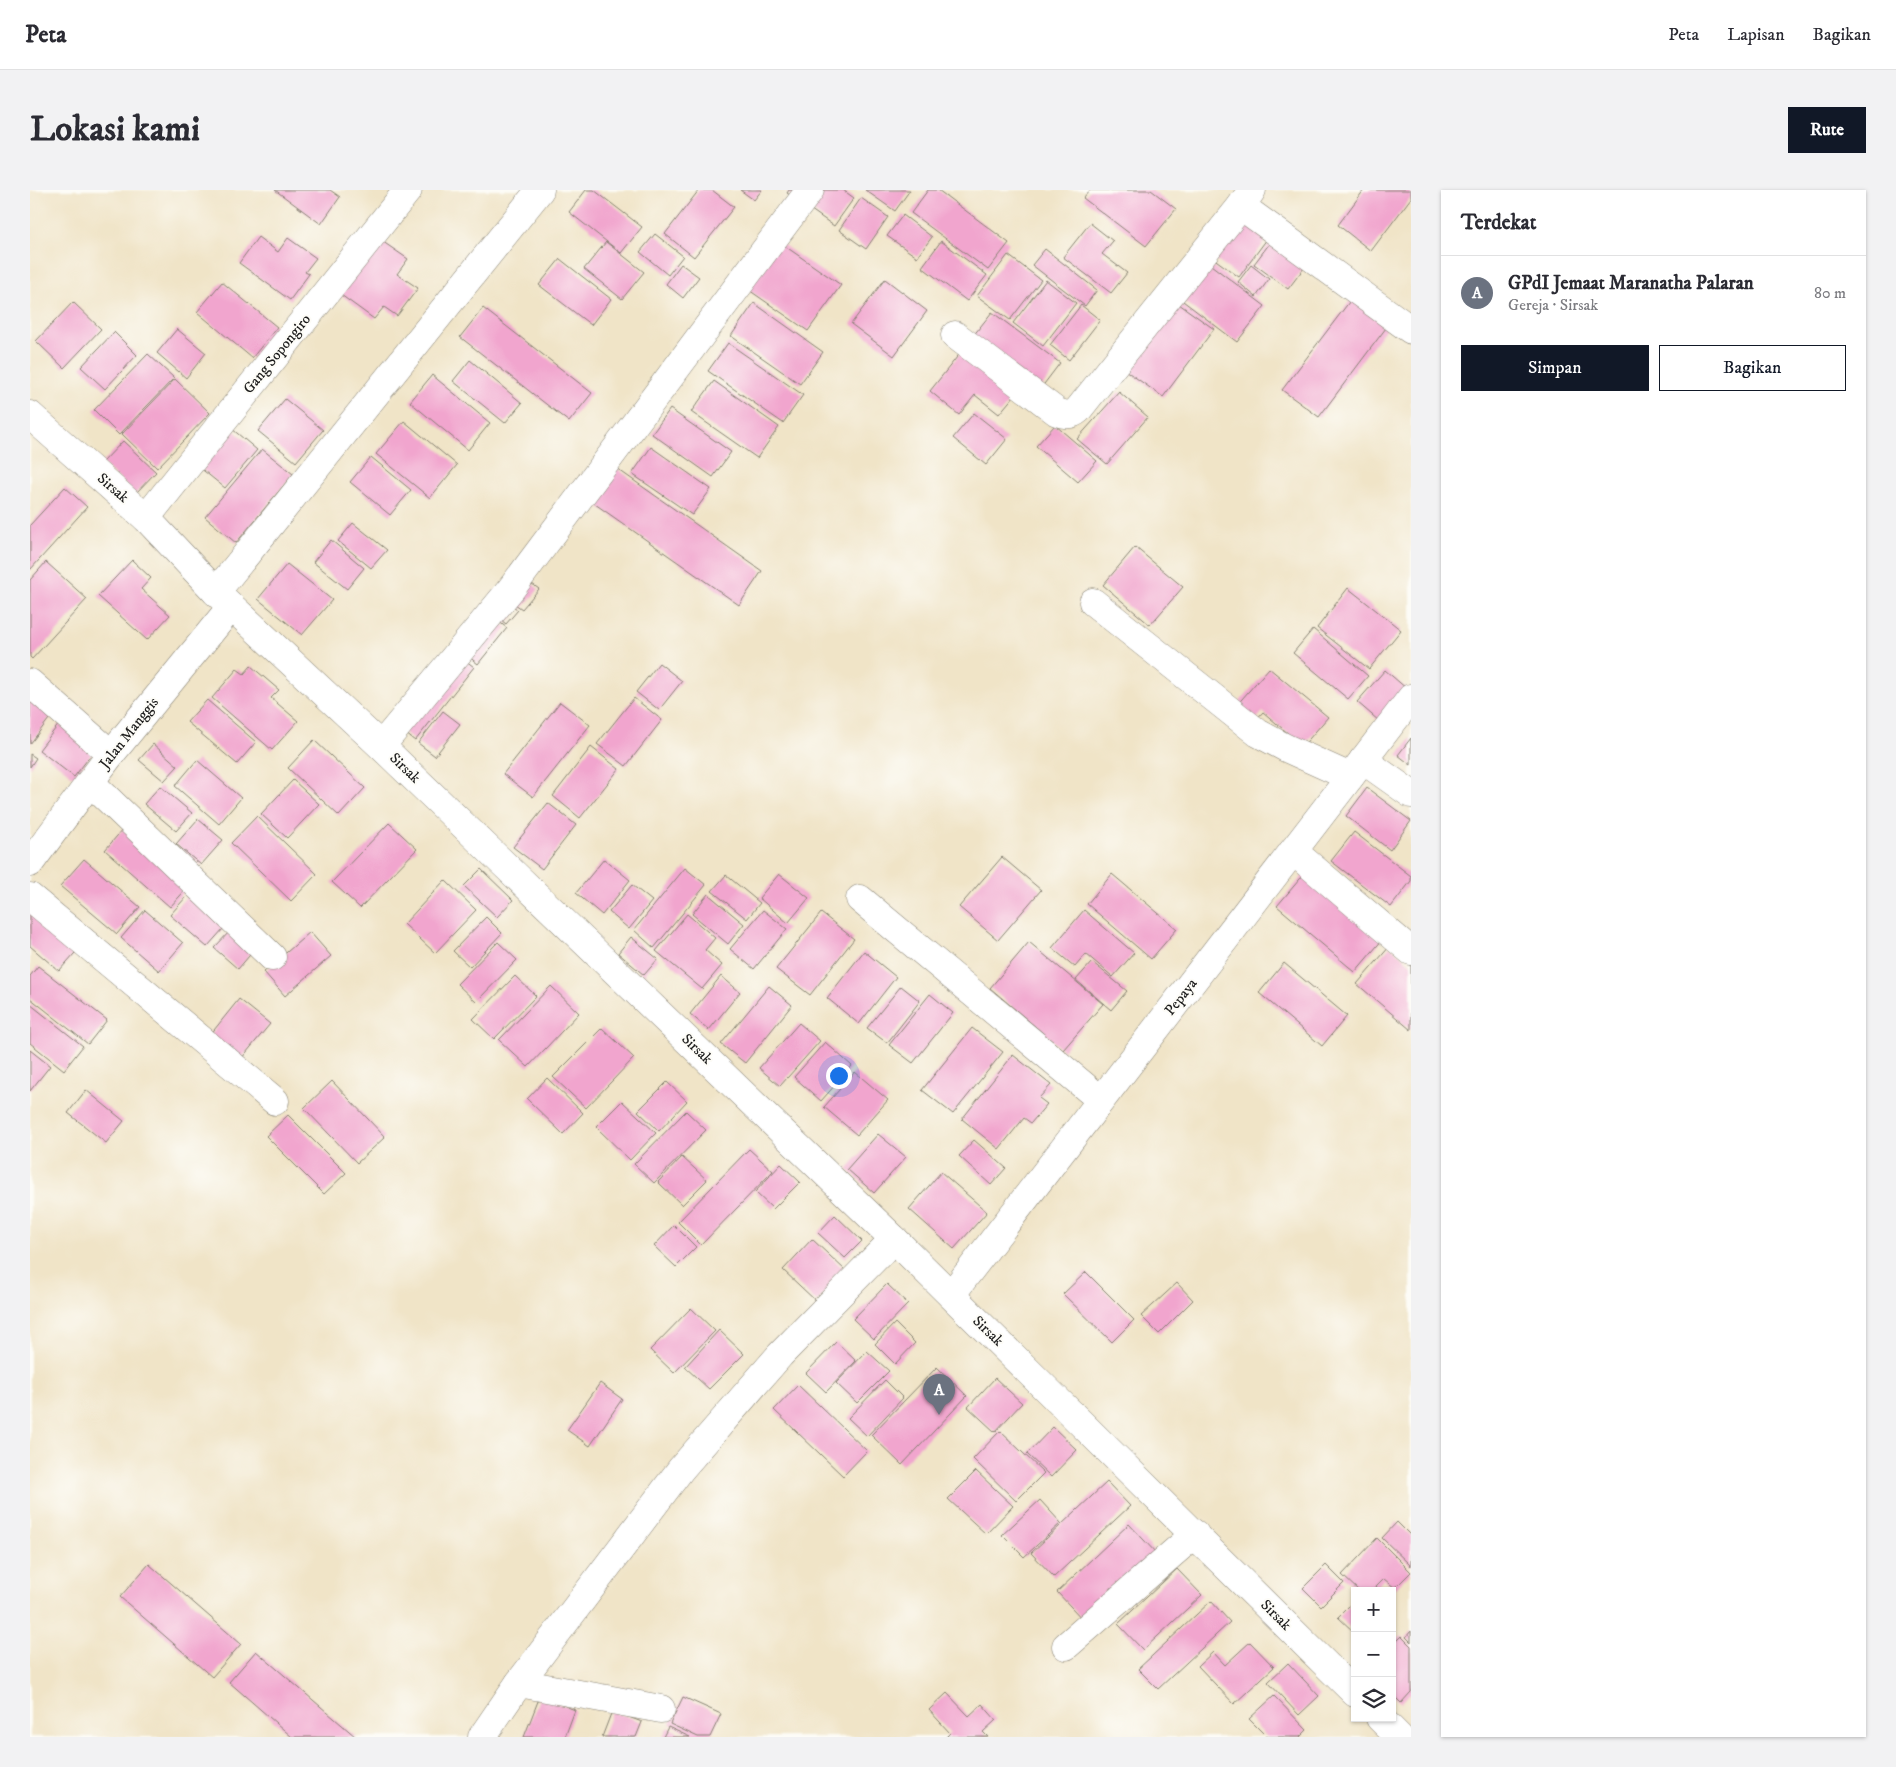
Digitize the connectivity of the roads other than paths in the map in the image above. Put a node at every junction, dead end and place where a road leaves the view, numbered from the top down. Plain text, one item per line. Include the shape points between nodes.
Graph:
1 (540, 190) edge
2 (810, 190) edge
3 (399, 193) edge
4 (1246, 198) edge
5 (1411, 330) edge
6 (955, 335) dead end
7 (30, 415) edge
8 (146, 518) junction
9 (223, 599) junction
10 (1094, 602) dead end
11 (30, 683) edge
12 (1411, 698) edge
13 (381, 746) junction
14 (111, 754) junction
15 (1357, 768) junction
16 (90, 782) junction
17 (1411, 794) edge
18 (1293, 851) junction
19 (30, 863) edge
20 (30, 897) edge
21 (860, 899) dead end
22 (1411, 951) edge
23 (272, 957) dead end
24 (1101, 1100) junction
25 (274, 1101) dead end
26 (894, 1239) junction
27 (951, 1295) junction
28 (1195, 1534) junction
29 (1066, 1646) dead end
30 (519, 1683) junction
31 (1351, 1689) edge
32 (661, 1709) dead end
33 (1384, 1722) edge
34 (482, 1737) edge
35 (1399, 1737) edge

1 - 9 street, Jalan Manggis
2 - 13 street via 511,589
3 - 8 street, Gang Sopongiro
4 - 5 street
4 - 6 street via 1073,414 1057,412
7 - 8 street, Sirsak
8 - 9 street, Sirsak
9 - 13 street, Sirsak
9 - 14 street, Jalan Manggis
10 - 15 street via 1258,733 1286,748
11 - 14 street
12 - 15 street, Pepaya
13 - 26 street, Sirsak
14 - 16 street, Jalan Manggis
15 - 17 street
15 - 18 street, Pepaya
16 - 19 street, Jalan Manggis
16 - 23 street
18 - 22 street
18 - 24 street, Pepaya
20 - 25 street
21 - 24 street
24 - 27 street, Pepaya
26 - 27 street, Sirsak
26 - 30 street via 780,1355 681,1469
27 - 28 street, Sirsak
28 - 29 street
28 - 31 street, Sirsak
30 - 32 street
30 - 34 street
33 - 35 street

